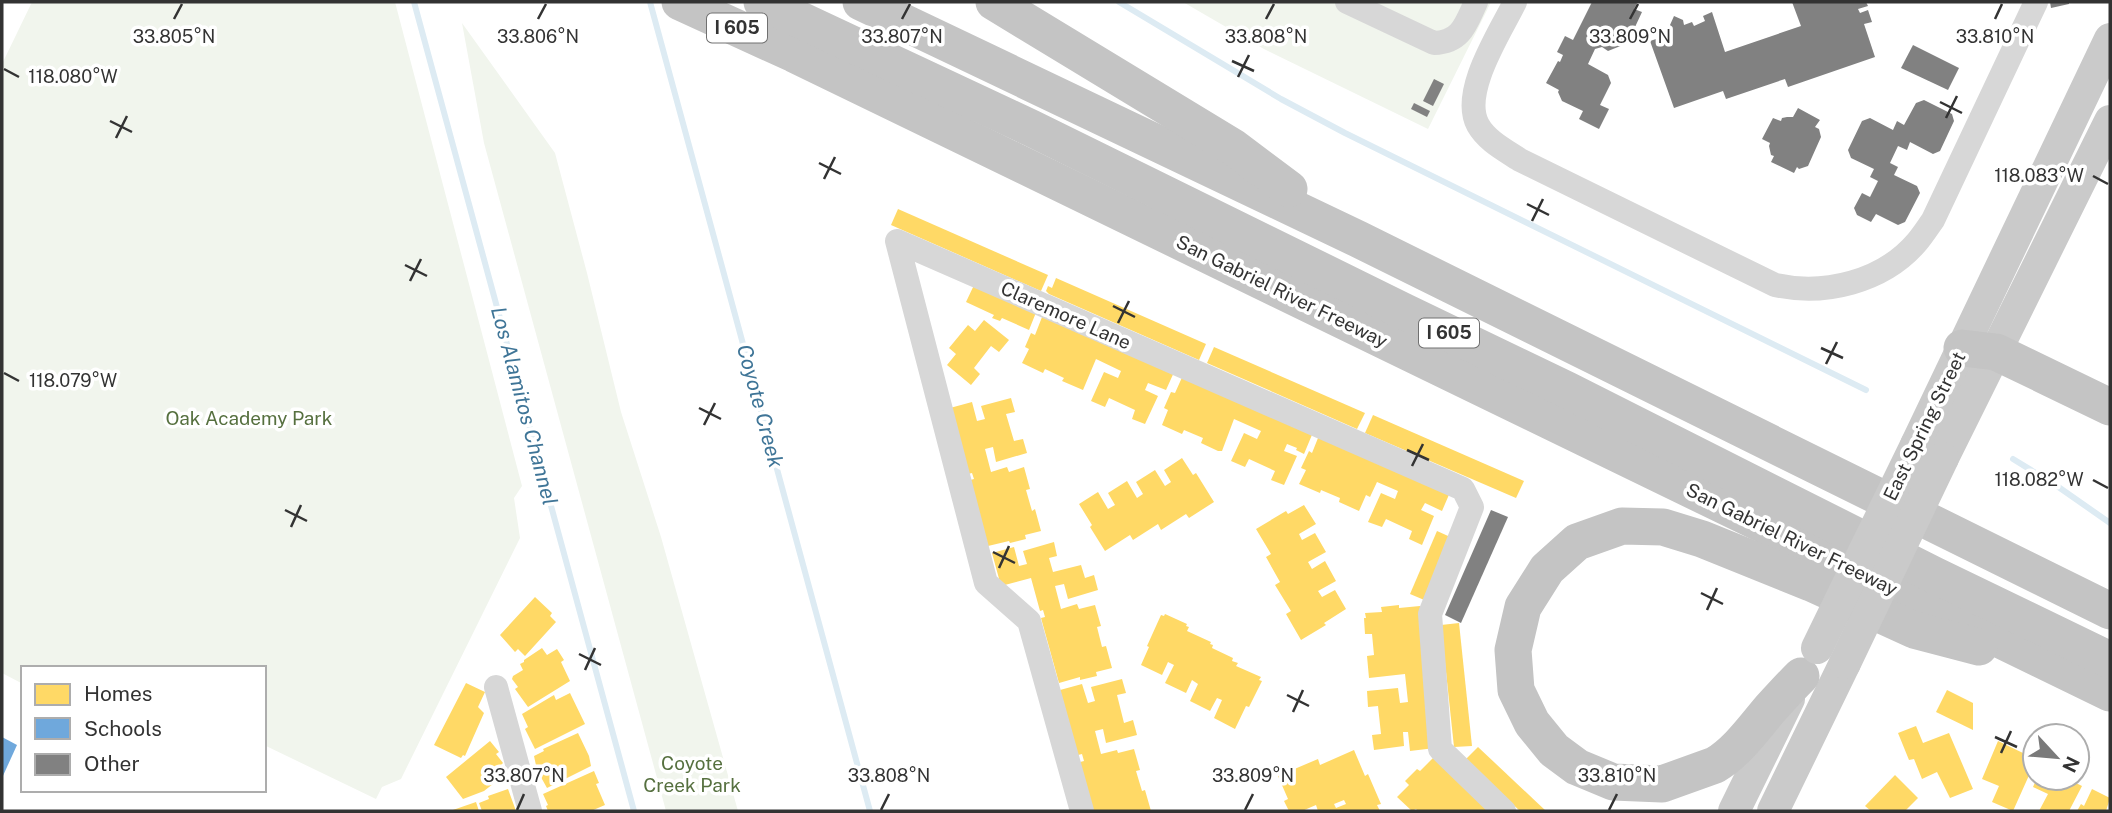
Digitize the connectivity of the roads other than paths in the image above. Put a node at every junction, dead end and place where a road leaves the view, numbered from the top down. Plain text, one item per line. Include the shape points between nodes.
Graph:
1 (680, 2) edge
2 (861, 2) edge
3 (994, 2) edge
4 (1347, 2) edge
5 (1476, 2) edge
6 (1516, 2) edge
7 (2036, 2) edge
8 (781, 5) edge
9 (2110, 39) edge
10 (2110, 121) edge
11 (1358, 239) junction
12 (1979, 350) junction
13 (2110, 407) edge
14 (1929, 452) junction
15 (2110, 611) edge
16 (2110, 643) edge
17 (2110, 660) edge
18 (1809, 662) junction
19 (2055, 666) junction
20 (496, 687) dead end
21 (2110, 693) edge
22 (1613, 782) junction
23 (530, 811) edge
24 (1082, 811) edge
25 (1504, 811) edge
26 (1668, 811) edge
27 (1734, 811) edge
28 (1773, 811) edge

1 - 19 highway, San Gabriel River Freeway / I 605
2 - 11 highway, I 605
3 - 11 highway via 1233,147
4 - 5 street via 1434,43 1461,32
6 - 7 street via 1474,95 1475,117 1488,137 1520,160 1774,285 1802,289 1854,282 1900,258 1916,243 1933,219
8 - 16 highway, I 605 via 1359,272
8 - 17 highway, I 605
9 - 12 main road, East Spring Street
10 - 12 main road, East Spring Street
11 - 15 highway, I 605
12 - 13 highway
12 - 14 main road, East Spring Street
14 - 18 main road, East Spring Street, bridge
14 - 28 main road, East Spring Street, bridge via 1845,663
18 - 22 highway via 1753,731 1715,765 1662,784
18 - 27 main road, East Spring Street
19 - 21 highway, San Gabriel River Freeway / I 605
19 - 22 highway via 1914,630 1702,539 1663,527 1622,526 1577,542 1546,569 1523,607 1513,650 1516,690 1532,723 1554,750 1577,767
20 - 23 street
22 - 26 highway
24 - 25 street, Claremore Lane via 1029,621 986,583 897,241 1463,488 1472,507 1430,614 1440,749

